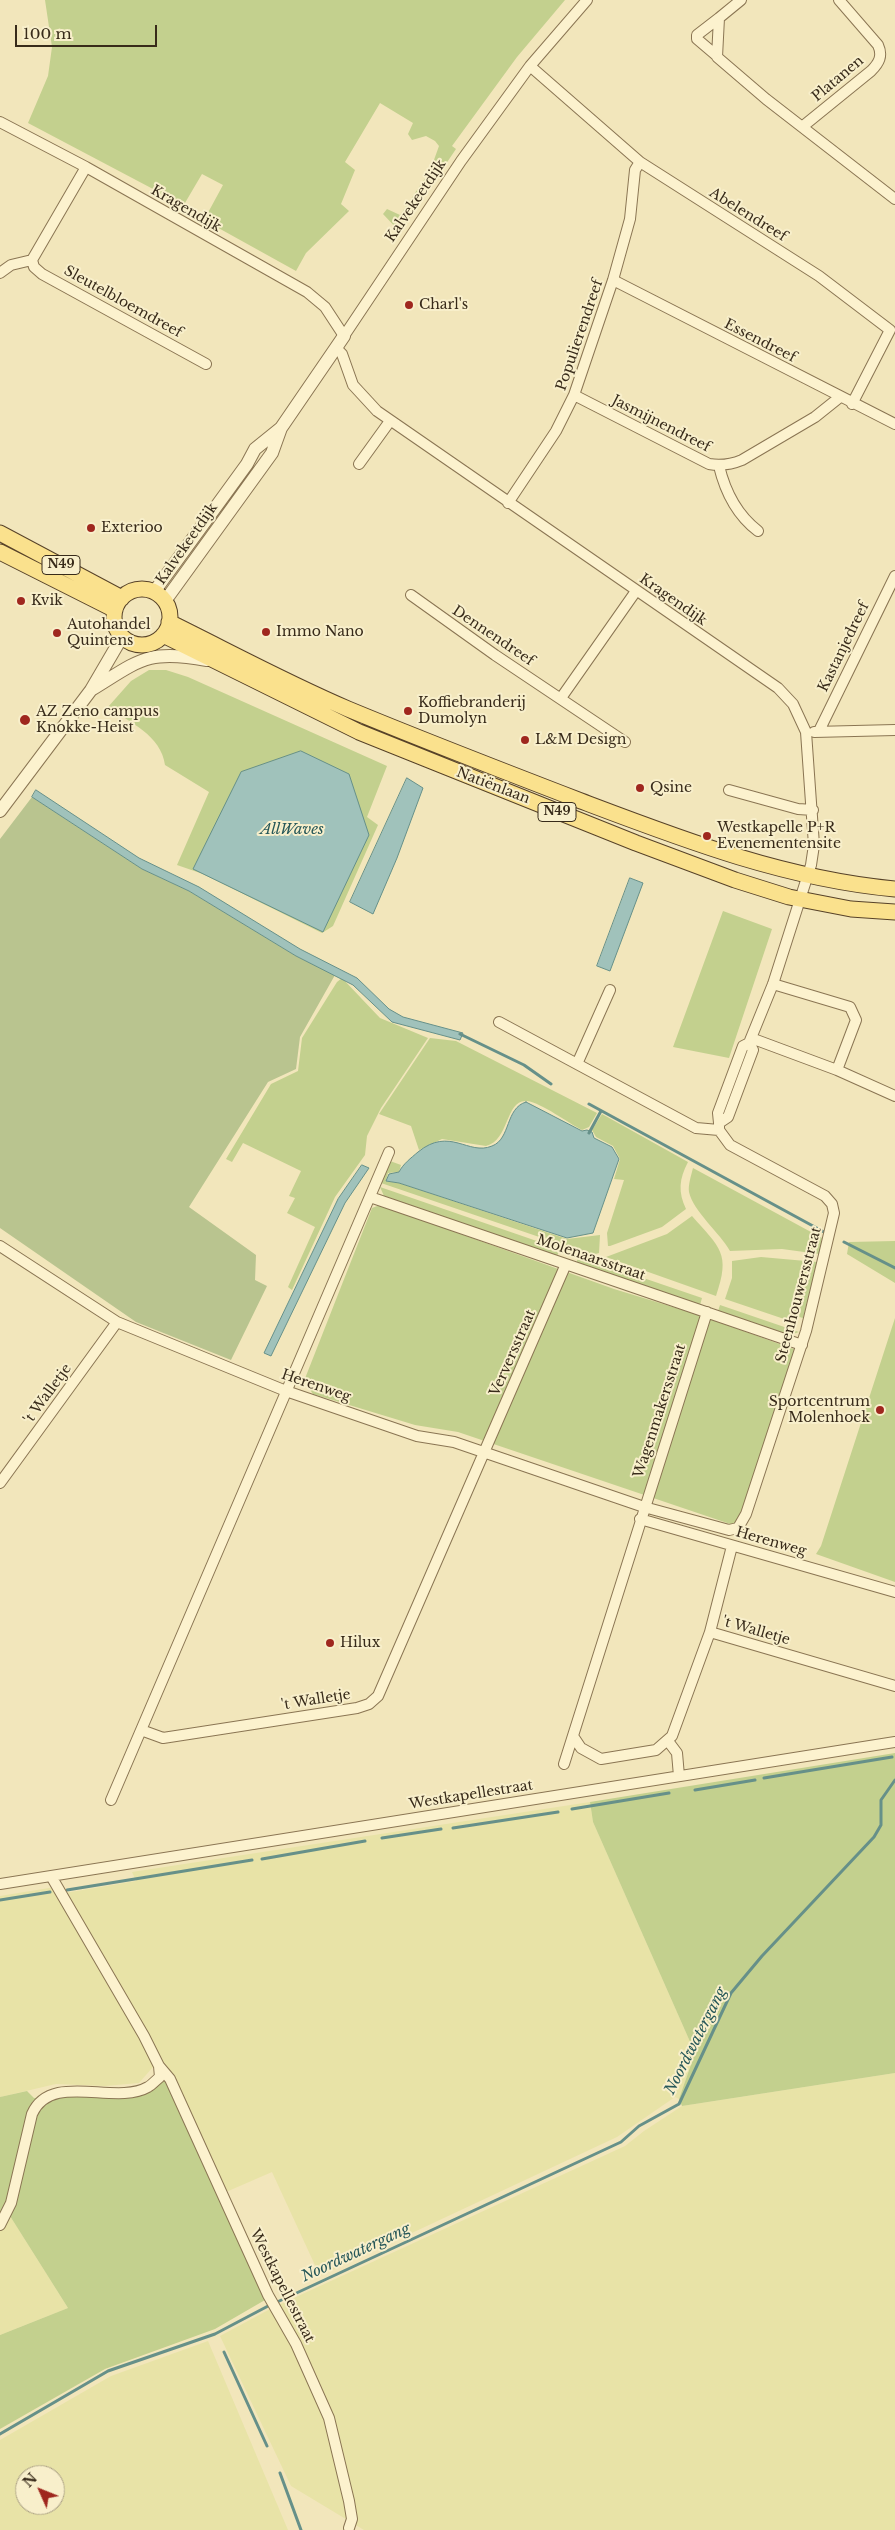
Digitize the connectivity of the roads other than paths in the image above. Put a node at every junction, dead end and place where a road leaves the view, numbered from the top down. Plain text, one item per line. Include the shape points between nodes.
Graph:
1 (587, 0) edge
2 (741, 0) edge
3 (839, 0) edge
4 (719, 18) junction
5 (717, 56) junction
6 (530, 66) junction
7 (0, 122) edge
8 (802, 127) junction
9 (640, 162) junction
10 (86, 167) junction
11 (895, 199) edge
12 (32, 260) junction
13 (0, 273) edge
14 (613, 280) junction
15 (893, 326) edge
16 (344, 336) junction
17 (336, 348) junction
18 (206, 364) dead end
19 (574, 395) junction
20 (840, 397) junction
21 (852, 404) junction
22 (390, 421) junction
23 (895, 424) edge
24 (359, 464) dead end
25 (719, 466) junction
26 (508, 502) junction
27 (758, 531) dead end
28 (0, 533) edge
29 (0, 552) edge
30 (895, 576) edge
31 (636, 591) junction
32 (411, 595) dead end
33 (159, 596) junction
34 (118, 604) junction
35 (166, 628) junction
36 (122, 637) junction
37 (215, 662) junction
38 (91, 690) junction
39 (561, 698) junction
40 (895, 730) edge
41 (819, 731) junction
42 (806, 732) junction
43 (625, 742) dead end
44 (729, 790) dead end
45 (813, 810) junction
46 (0, 811) edge
47 (806, 876) junction
48 (895, 889) edge
49 (800, 899) junction
50 (895, 912) edge
51 (772, 984) junction
52 (610, 990) dead end
53 (499, 1022) dead end
54 (750, 1041) junction
55 (577, 1064) junction
56 (837, 1070) junction
57 (895, 1096) edge
58 (719, 1127) junction
59 (389, 1152) dead end
60 (370, 1197) junction
61 (0, 1246) edge
62 (566, 1264) junction
63 (707, 1312) junction
64 (117, 1322) junction
65 (802, 1345) junction
66 (286, 1391) junction
67 (484, 1452) junction
68 (0, 1482) edge
69 (644, 1507) junction
70 (640, 1519) junction
71 (738, 1528) joint
72 (732, 1546) junction
73 (895, 1592) edge
74 (710, 1632) junction
75 (895, 1686) edge
76 (141, 1730) junction
77 (573, 1736) junction
78 (668, 1741) junction
79 (895, 1742) edge
80 (564, 1764) dead end
81 (679, 1776) junction
82 (110, 1800) dead end
83 (51, 1876) junction
84 (0, 1884) edge
85 (159, 2066) junction
86 (0, 2225) edge
87 (349, 2528) dead end

1 - 6 street, Kalvekeetdijk
2 - 4 street
3 - 8 street, Platanen via 878,45 879,61
4 - 5 street
4 - 5 street via 697,35 697,39
5 - 8 street
6 - 9 street, Abelendreef
6 - 16 street, Kalvekeetdijk via 426,212
7 - 10 street, Kragendijk
8 - 11 street
9 - 14 street, Populierendreef via 635,170 630,219
9 - 15 street, Abelendreef
10 - 12 street
10 - 16 street, Kragendijk via 307,292 324,307
12 - 13 street via 11,265
12 - 18 street, Sleutelbloemdreef via 34,268 42,274
14 - 19 street, Populierendreef
14 - 20 street, Essendreef
15 - 21 street, Abelendreef
16 - 17 street, Kalvekeetdijk
17 - 22 street, Kragendijk via 342,354 357,390
17 - 33 street, Kalvekeetdijk via 281,428 255,449
19 - 25 street, Jasmijnendreef via 709,464
19 - 26 street, Populierendreef via 556,431
20 - 21 street, Essendreef
20 - 25 street, Jasmijnendreef via 814,418 742,460
21 - 23 street, Essendreef
22 - 24 street
22 - 26 street, Kragendijk
25 - 27 street via 723,484 743,520
26 - 31 street, Kragendijk
28 - 34 main road, N49
29 - 34 main road, N49
30 - 41 street, Kastanjedreef
31 - 39 street
31 - 42 street, Kragendijk via 786,695 799,713
32 - 39 street, Dennendreef
33 - 34 main road via 134,590
33 - 35 main road via 169,611
34 - 36 main road via 116,627
35 - 36 main road via 154,642 143,645
35 - 37 main road, Natiënlaan / N49
35 - 47 main road, Natiënlaan / N49 via 456,754 710,848
36 - 38 street
37 - 38 street via 182,656 156,656 132,664
37 - 49 main road, Natiënlaan / N49 via 398,749 735,880
38 - 46 street
39 - 43 street, Dennendreef
40 - 41 street
41 - 42 street
42 - 45 street, Kragendijk
44 - 45 street via 798,809
45 - 47 street, Kragendijk via 814,845
47 - 48 main road, Natiënlaan / N49
47 - 49 street
49 - 50 main road, Natiënlaan / N49
49 - 51 street
51 - 54 street
51 - 56 street via 850,1007 856,1020
52 - 55 street
53 - 55 street
54 - 56 street
54 - 58 street via 753,1050 728,1117
55 - 58 street via 696,1128
56 - 57 street
58 - 65 street, Steenhouwersstraat via 730,1145 825,1196 832,1204 832,1223
59 - 60 street
60 - 62 street, Molenaarsstraat
60 - 66 street
61 - 64 street, Herenweg
62 - 63 street, Molenaarsstraat
62 - 67 street, Verversstraat
63 - 65 street, Molenaarsstraat
63 - 69 street, Wagenmakersstraat
64 - 66 street, Herenweg
64 - 68 street, 't Walletje
65 - 71 street, Steenhouwersstraat via 746,1514
66 - 67 street, Herenweg via 417,1436 454,1442
66 - 76 street
67 - 69 street, Herenweg
67 - 76 street, 't Walletje via 386,1680 378,1696 369,1704 163,1738
69 - 70 street, Wagenmakersstraat
69 - 71 street, Herenweg via 721,1529
70 - 72 street, Herenweg
70 - 77 street
72 - 73 street, Herenweg
72 - 74 street
74 - 75 street, 't Walletje
74 - 78 street, 't Walletje
76 - 82 street
77 - 78 street via 581,1748 601,1759 656,1750
77 - 80 street
78 - 81 street via 676,1753
79 - 81 street, Westkapellestraat
81 - 83 street, Westkapellestraat
83 - 84 street, Westkapellestraat
83 - 85 street, Westkapellestraat
85 - 86 street via 160,2077 147,2088 130,2092 53,2094 39,2101 32,2114 11,2203
85 - 87 street, Westkapellestraat via 170,2079 268,2295 322,2400 348,2493 352,2519

